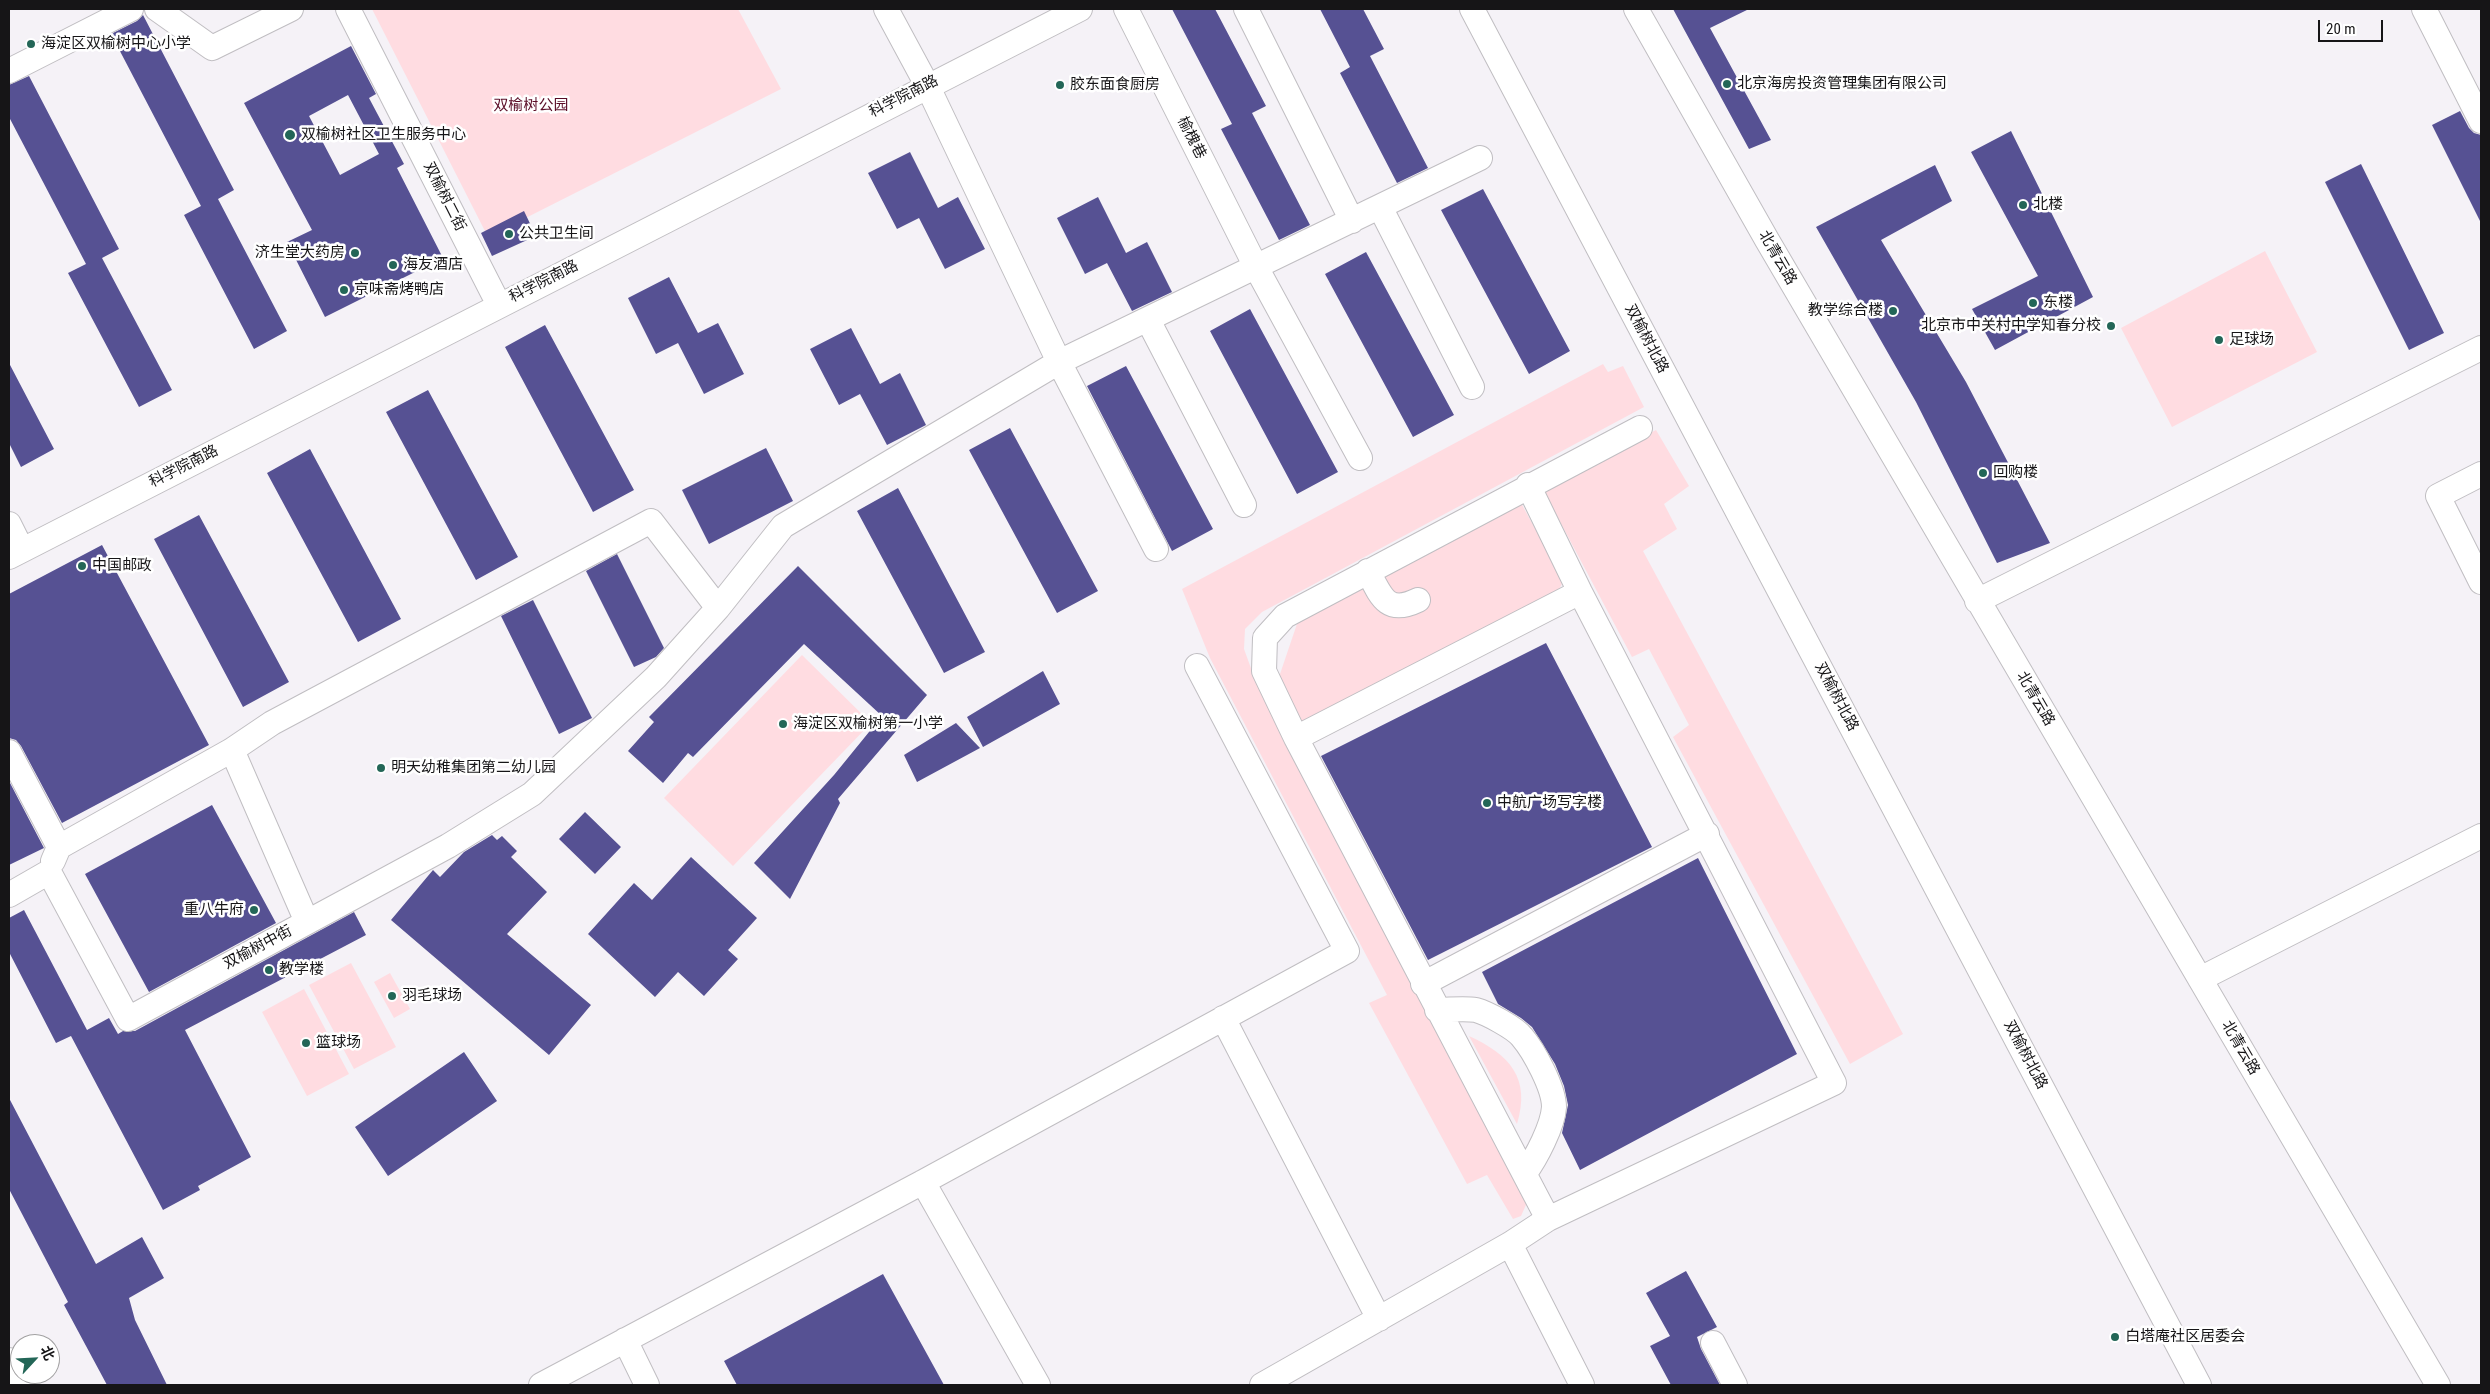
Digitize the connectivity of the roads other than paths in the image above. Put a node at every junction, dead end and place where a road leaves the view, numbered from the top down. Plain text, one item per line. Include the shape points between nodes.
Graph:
1 (131, 9) edge
2 (157, 9) edge
3 (290, 9) edge
4 (348, 9) edge
5 (886, 9) edge
6 (1080, 9) edge
7 (1126, 9) edge
8 (1246, 9) edge
9 (1472, 9) edge
10 (1636, 9) edge
11 (2424, 9) edge
12 (9, 71) edge
13 (927, 85) junction
14 (2481, 121) edge
15 (1480, 158) dead end
16 (1380, 207) junction
17 (1352, 221) junction
18 (1256, 268) junction
19 (499, 305) junction
20 (1148, 320) junction
21 (2481, 348) edge
22 (1059, 362) junction
23 (1472, 387) dead end
24 (1640, 428) dead end
25 (1360, 458) dead end
26 (2481, 474) edge
27 (1528, 486) junction
28 (1244, 505) dead end
29 (9, 524) edge
30 (1156, 549) dead end
31 (16, 554) edge
32 (1368, 571) junction
33 (2481, 582) edge
34 (1580, 592) junction
35 (1418, 600) dead end
36 (1977, 601) junction
37 (718, 608) junction
38 (1197, 666) dead end
39 (1296, 738) junction
40 (232, 750) junction
41 (9, 752) edge
42 (1707, 834) junction
43 (2481, 836) edge
44 (59, 847) junction
45 (49, 872) junction
46 (9, 895) edge
47 (307, 922) junction
48 (2200, 979) junction
49 (1423, 984) junction
50 (1437, 1010) junction
51 (1224, 1018) junction
52 (1525, 1173) junction
53 (924, 1182) junction
54 (1548, 1219) junction
55 (1510, 1244) junction
56 (1379, 1319) junction
57 (624, 1340) junction
58 (1713, 1343) dead end
59 (9, 1360) edge
60 (22, 1385) edge
61 (541, 1385) edge
62 (647, 1385) edge
63 (1038, 1385) edge
64 (1262, 1385) edge
65 (1582, 1385) edge
66 (1735, 1385) edge
67 (2199, 1385) edge
68 (2438, 1385) edge

1 - 12 street
2 - 3 street via 212,48
4 - 19 street, 双榆树二街
5 - 13 street
6 - 13 street, 科学院南路
7 - 18 street, 榆槐巷
8 - 17 street
9 - 67 street, 双榆树北路
10 - 36 street, 北青云路 via 1766,240
11 - 14 street
13 - 19 street, 科学院南路
13 - 22 street
15 - 16 street, 双榆树中街
16 - 17 street, 双榆树中街
16 - 23 street
17 - 18 street, 双榆树中街
18 - 20 street, 双榆树中街
18 - 25 street, 榆槐巷
19 - 31 street, 科学院南路
20 - 22 street, 双榆树中街
20 - 28 street
21 - 36 street
22 - 30 street
22 - 37 street, 双榆树中街 via 783,526
24 - 27 street
26 - 33 street via 2438,496
27 - 32 street
27 - 34 street
29 - 31 street
32 - 35 street via 1389,604 1400,607
32 - 39 street via 1285,616 1265,638 1264,671
34 - 39 street
34 - 42 street
36 - 48 street, 北青云路
37 - 40 street via 651,521 272,722
37 - 47 street, 双榆树中街 via 656,677 532,794 448,846
38 - 51 street via 1347,951
39 - 49 street
40 - 44 street
40 - 47 street
41 - 44 street
42 - 49 street
42 - 54 street via 1834,1083
43 - 48 street
44 - 45 street
45 - 46 street
45 - 47 street, 双榆树中街 via 128,1019
48 - 68 street, 北青云路
49 - 50 street
50 - 52 street
50 - 52 street via 1476,1010 1521,1035 1534,1056 1554,1106 1536,1158
51 - 53 street
51 - 56 street
52 - 54 street
53 - 57 street
53 - 63 street
54 - 55 street
55 - 56 street
55 - 65 street
56 - 64 street
57 - 61 street
57 - 62 street
58 - 66 street
59 - 60 street

